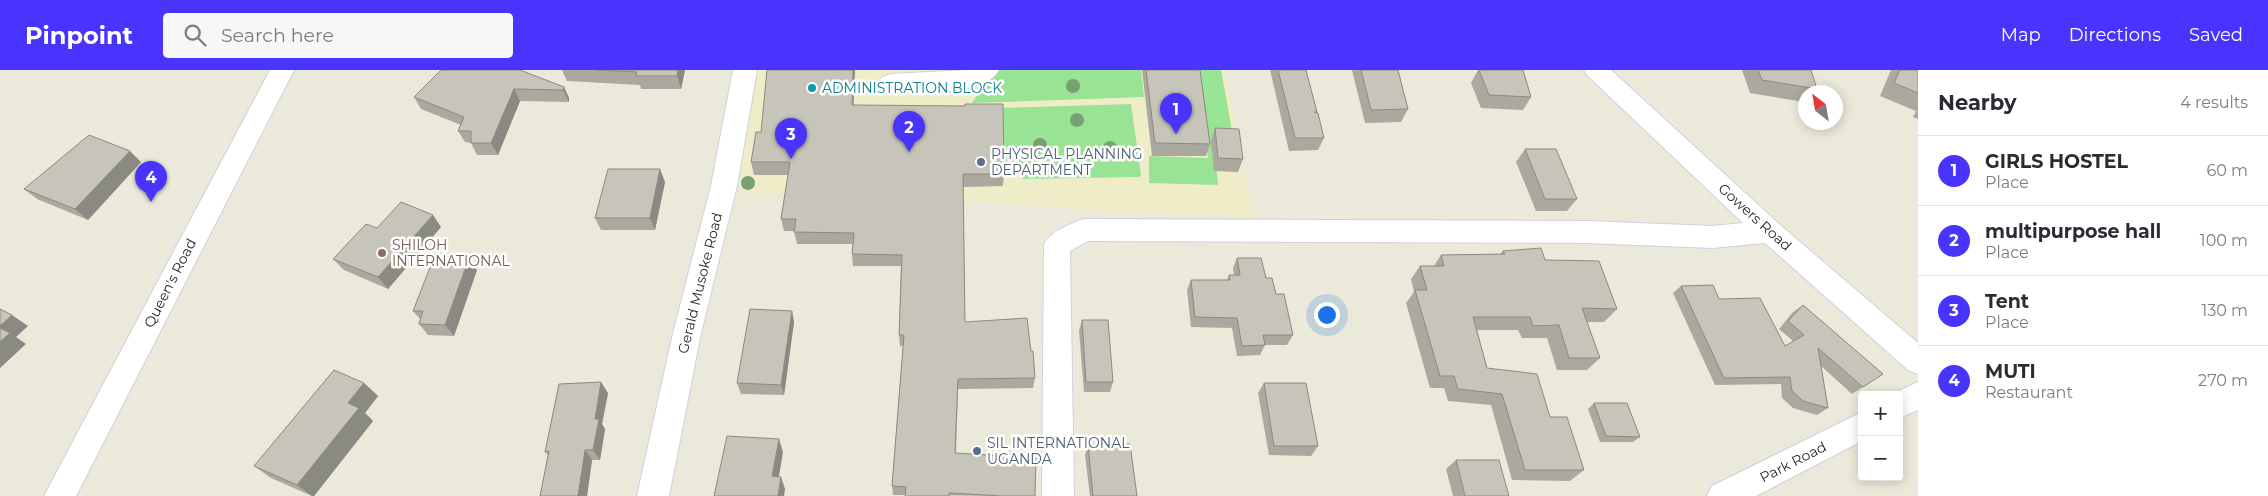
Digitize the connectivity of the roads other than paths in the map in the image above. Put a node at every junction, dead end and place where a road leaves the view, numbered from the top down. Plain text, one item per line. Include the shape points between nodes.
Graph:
1 (282, 70) edge
2 (745, 70) edge
3 (986, 70) edge
4 (1596, 70) edge
5 (891, 83) dead end
6 (1770, 232) junction
7 (1918, 361) edge
8 (1918, 395) edge
9 (1903, 404) edge
10 (1858, 428) edge
11 (60, 496) edge
12 (653, 496) edge
13 (1058, 496) edge
14 (1723, 496) edge

1 - 11 street, Queen's Road
2 - 12 street, Gerald Musoke Road via 724,186 687,333
3 - 5 street via 969,80
4 - 6 street, Gowers Road
6 - 7 street, Gowers Road
6 - 13 street via 1712,237 1579,232 1084,230 1057,245
8 - 9 street
10 - 14 street, Park Road

